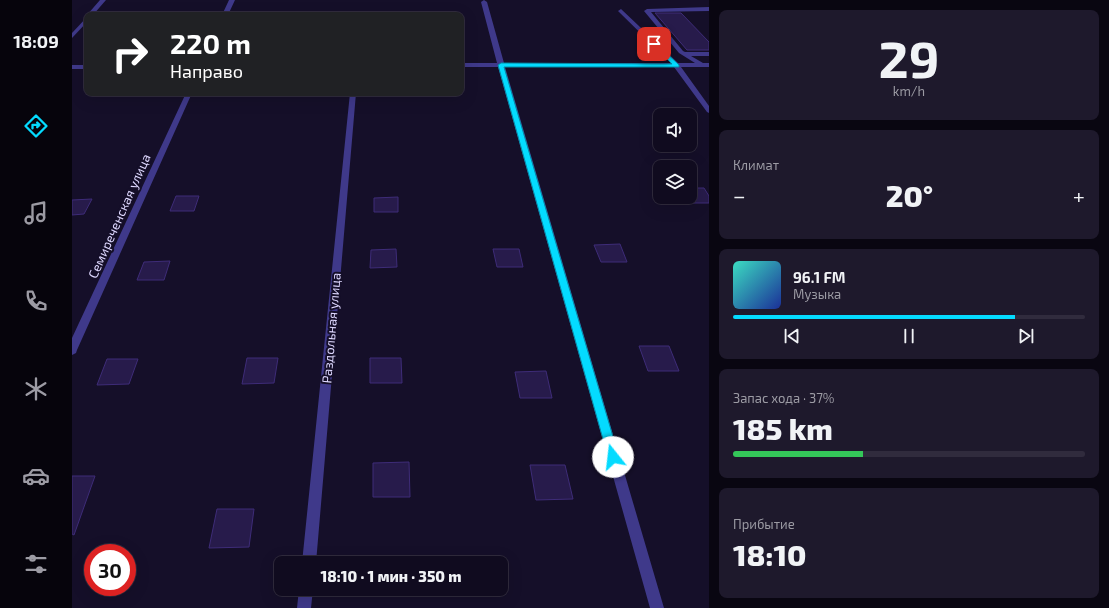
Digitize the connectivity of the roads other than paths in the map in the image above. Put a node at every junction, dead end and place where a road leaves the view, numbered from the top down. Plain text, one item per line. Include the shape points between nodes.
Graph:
1 (103, 0) edge
2 (232, 0) edge
3 (484, 2) dead end
4 (709, 6) edge
5 (621, 11) dead end
6 (93, 12) edge
7 (226, 12) edge
8 (84, 22) edge
9 (72, 36) edge
10 (684, 54) junction
11 (709, 54) edge
12 (464, 65) edge
13 (501, 65) junction
14 (706, 65) edge
15 (677, 66) junction
16 (72, 67) edge
17 (84, 67) edge
18 (188, 96) edge
19 (353, 96) edge
20 (709, 112) edge
21 (72, 350) edge
22 (309, 556) edge
23 (305, 596) edge
24 (304, 608) edge
25 (657, 608) edge

1 - 6 street
2 - 7 street
3 - 13 street
4 - 10 street via 647,11
5 - 15 street
8 - 9 street
10 - 11 street
10 - 14 street
12 - 13 street
13 - 15 street
13 - 25 street
14 - 15 street
15 - 20 street
16 - 17 street
18 - 21 street, Семиреченская улица
19 - 22 street, Раздольная улица
23 - 24 street

